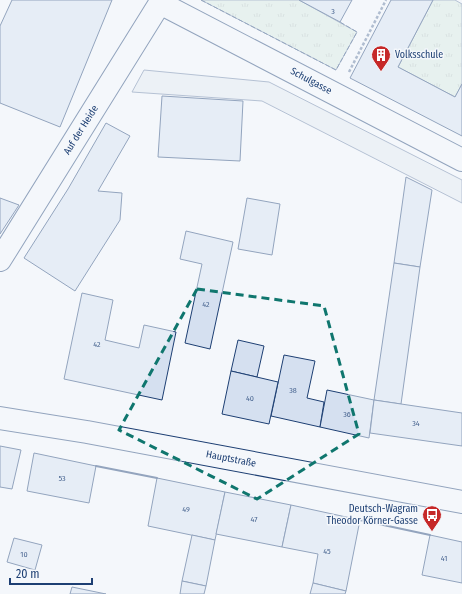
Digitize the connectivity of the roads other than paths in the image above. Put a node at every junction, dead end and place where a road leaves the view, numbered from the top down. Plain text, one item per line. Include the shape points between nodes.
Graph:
1 (161, 1) edge
2 (462, 160) edge
3 (0, 260) edge
4 (0, 418) edge
5 (462, 502) edge

1 - 2 street, Schulgasse
1 - 3 street, Auf der Heide
4 - 5 street, Hauptstraße

